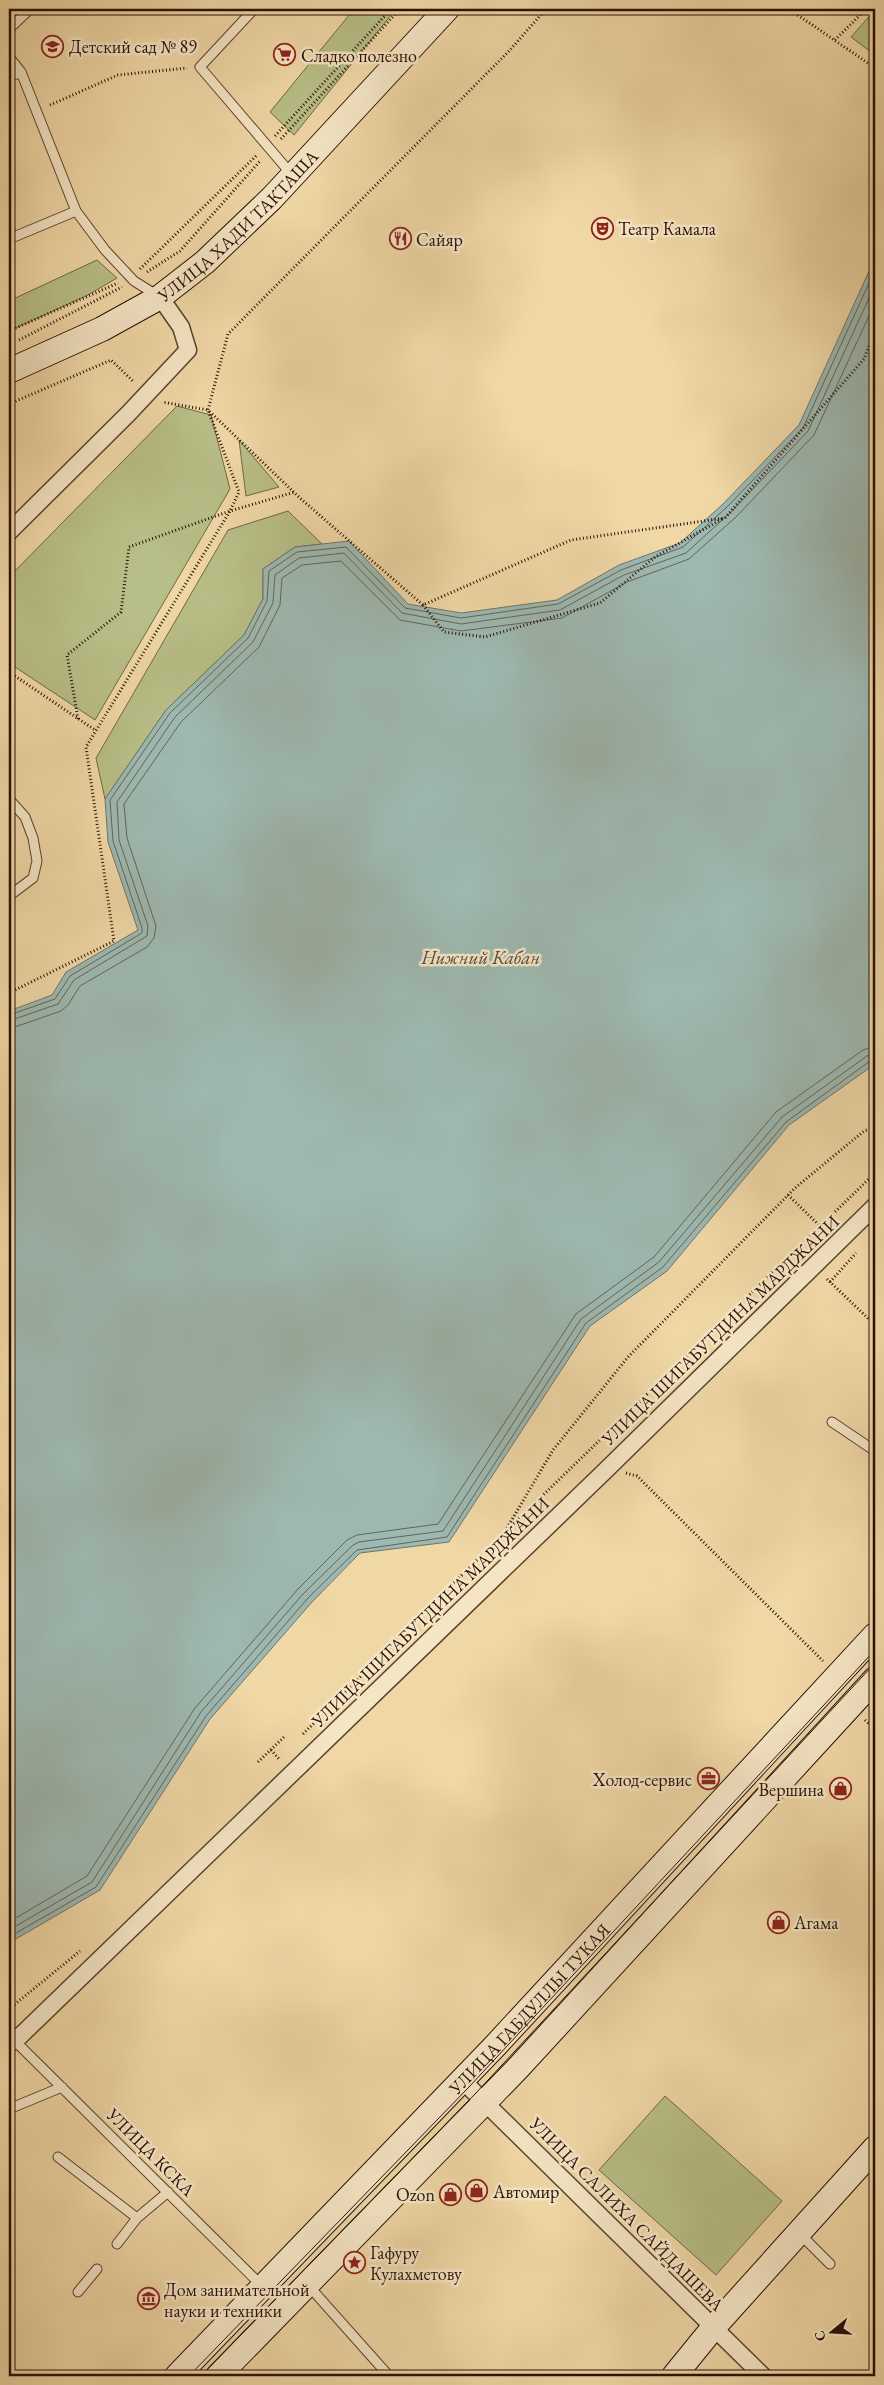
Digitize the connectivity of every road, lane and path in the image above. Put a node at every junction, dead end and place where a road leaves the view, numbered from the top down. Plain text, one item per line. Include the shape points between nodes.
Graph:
1 (30, 9) edge
2 (254, 9) edge
3 (391, 9) edge
4 (400, 9) edge
5 (447, 9) edge
6 (546, 9) edge
7 (789, 9) edge
8 (866, 9) edge
9 (9, 29) edge
10 (835, 40) junction
11 (9, 57) edge
12 (200, 67) junction
13 (875, 68) edge
14 (21, 72) junction
15 (9, 77) edge
16 (38, 110) junction
17 (268, 148) junction
18 (293, 176) junction
19 (76, 211) junction
20 (9, 239) edge
21 (133, 279) junction
22 (160, 297) junction
23 (9, 331) edge
24 (875, 331) edge
25 (16, 342) dead end
26 (9, 371) edge
27 (135, 383) dead end
28 (160, 402) dead end
29 (9, 404) edge
30 (208, 410) junction
31 (295, 492) junction
32 (230, 511) junction
33 (725, 518) junction
34 (9, 532) edge
35 (423, 604) junction
36 (9, 672) edge
37 (78, 719) junction
38 (95, 730) junction
39 (9, 799) edge
40 (9, 896) edge
41 (9, 993) edge
42 (875, 1127) edge
43 (875, 1173) edge
44 (788, 1195) junction
45 (875, 1206) edge
46 (820, 1226) junction
47 (862, 1246) dead end
48 (813, 1267) junction
49 (830, 1282) junction
50 (875, 1325) edge
51 (832, 1422) dead end
52 (875, 1451) edge
53 (607, 1469) junction
54 (504, 1533) junction
55 (875, 1635) edge
56 (824, 1662) dead end
57 (875, 1679) edge
58 (284, 1737) dead end
59 (299, 1739) dead end
60 (270, 1750) junction
61 (285, 1752) dead end
62 (279, 1759) junction
63 (258, 1762) dead end
64 (272, 1766) dead end
65 (86, 1945) dead end
66 (9, 2009) edge
67 (11, 2041) edge
68 (462, 2080) junction
69 (62, 2087) junction
70 (484, 2102) junction
71 (9, 2109) edge
72 (875, 2148) edge
73 (58, 2157) dead end
74 (168, 2192) junction
75 (137, 2218) junction
76 (799, 2233) junction
77 (117, 2244) dead end
78 (830, 2264) dead end
79 (97, 2269) dead end
80 (308, 2284) junction
81 (263, 2287) junction
82 (78, 2292) dead end
83 (713, 2328) junction
84 (177, 2376) edge
85 (218, 2376) edge
86 (389, 2376) edge
87 (674, 2376) edge
88 (763, 2376) edge

1 - 9 lane
2 - 12 lane
3 - 17 path
4 - 17 path
5 - 18 main road, УЛИЦА ХАДИ ТАКТАША
6 - 30 path via 510,50 228,334
7 - 10 path
8 - 10 path
10 - 13 path
11 - 14 lane
12 - 16 path via 118,75
12 - 17 lane
14 - 15 lane
14 - 16 lane
16 - 19 lane
17 - 18 lane
17 - 21 path
17 - 21 path via 180,251
18 - 22 main road, УЛИЦА ХАДИ ТАКТАША via 205,262
19 - 20 lane
19 - 21 lane via 105,250
21 - 22 lane
21 - 23 path
21 - 25 path
22 - 26 main road
22 - 34 street, УЛИЦА ХАДИ ТАКТАША via 180,327 188,350
24 - 33 path via 864,359
27 - 29 path via 110,360
28 - 30 path
30 - 31 path
30 - 32 path via 238,492
31 - 32 path
31 - 35 path
32 - 37 path via 129,546 121,612 67,655
32 - 38 path
33 - 35 path via 571,540
33 - 35 path via 655,557 600,603 485,637 444,632
36 - 37 path
37 - 38 path
38 - 41 path via 86,747 114,941
39 - 40 lane via 25,817 37,862 32,878
42 - 44 path via 864,1131
43 - 46 path
44 - 46 path
44 - 54 path via 628,1357 553,1450
45 - 48 street, УЛИЦА ШИГАБУТДИНА МАРДЖАНИ
46 - 54 path
47 - 49 path
48 - 49 path
48 - 53 street, УЛИЦА ШИГАБУТДИНА МАРДЖАНИ
49 - 50 path
51 - 52 lane
53 - 56 path via 637,1476
53 - 67 street, УЛИЦА ШИГАБУТДИНА МАРДЖАНИ
54 - 59 path
55 - 68 main road, УЛИЦА ГАБДУЛЛЫ ТУКАЯ
57 - 70 main road, УЛИЦА ГАБДУЛЛЫ ТУКАЯ
58 - 60 path
60 - 62 path
60 - 63 path
61 - 62 path
62 - 64 path
65 - 66 path
67 - 69 lane, УЛИЦА КСКА
68 - 70 street, УЛИЦА САЛИХА САЙДАШЕВА
68 - 81 main road, УЛИЦА ГАБДУЛЛЫ ТУКАЯ
69 - 71 lane
69 - 74 lane, УЛИЦА КСКА
70 - 80 main road, УЛИЦА ГАБДУЛЛЫ ТУКАЯ
70 - 83 street, УЛИЦА САЛИХА САЙДАШЕВА
72 - 76 main road
73 - 75 lane
74 - 75 lane
74 - 81 lane, УЛИЦА КСКА
75 - 77 lane
76 - 78 lane
76 - 83 main road
79 - 82 lane
80 - 85 main road, УЛИЦА ГАБДУЛЛЫ ТУКАЯ
80 - 86 lane
81 - 84 main road, УЛИЦА ГАБДУЛЛЫ ТУКАЯ
83 - 87 main road
83 - 88 street, УЛИЦА САЛИХА САЙДАШЕВА

